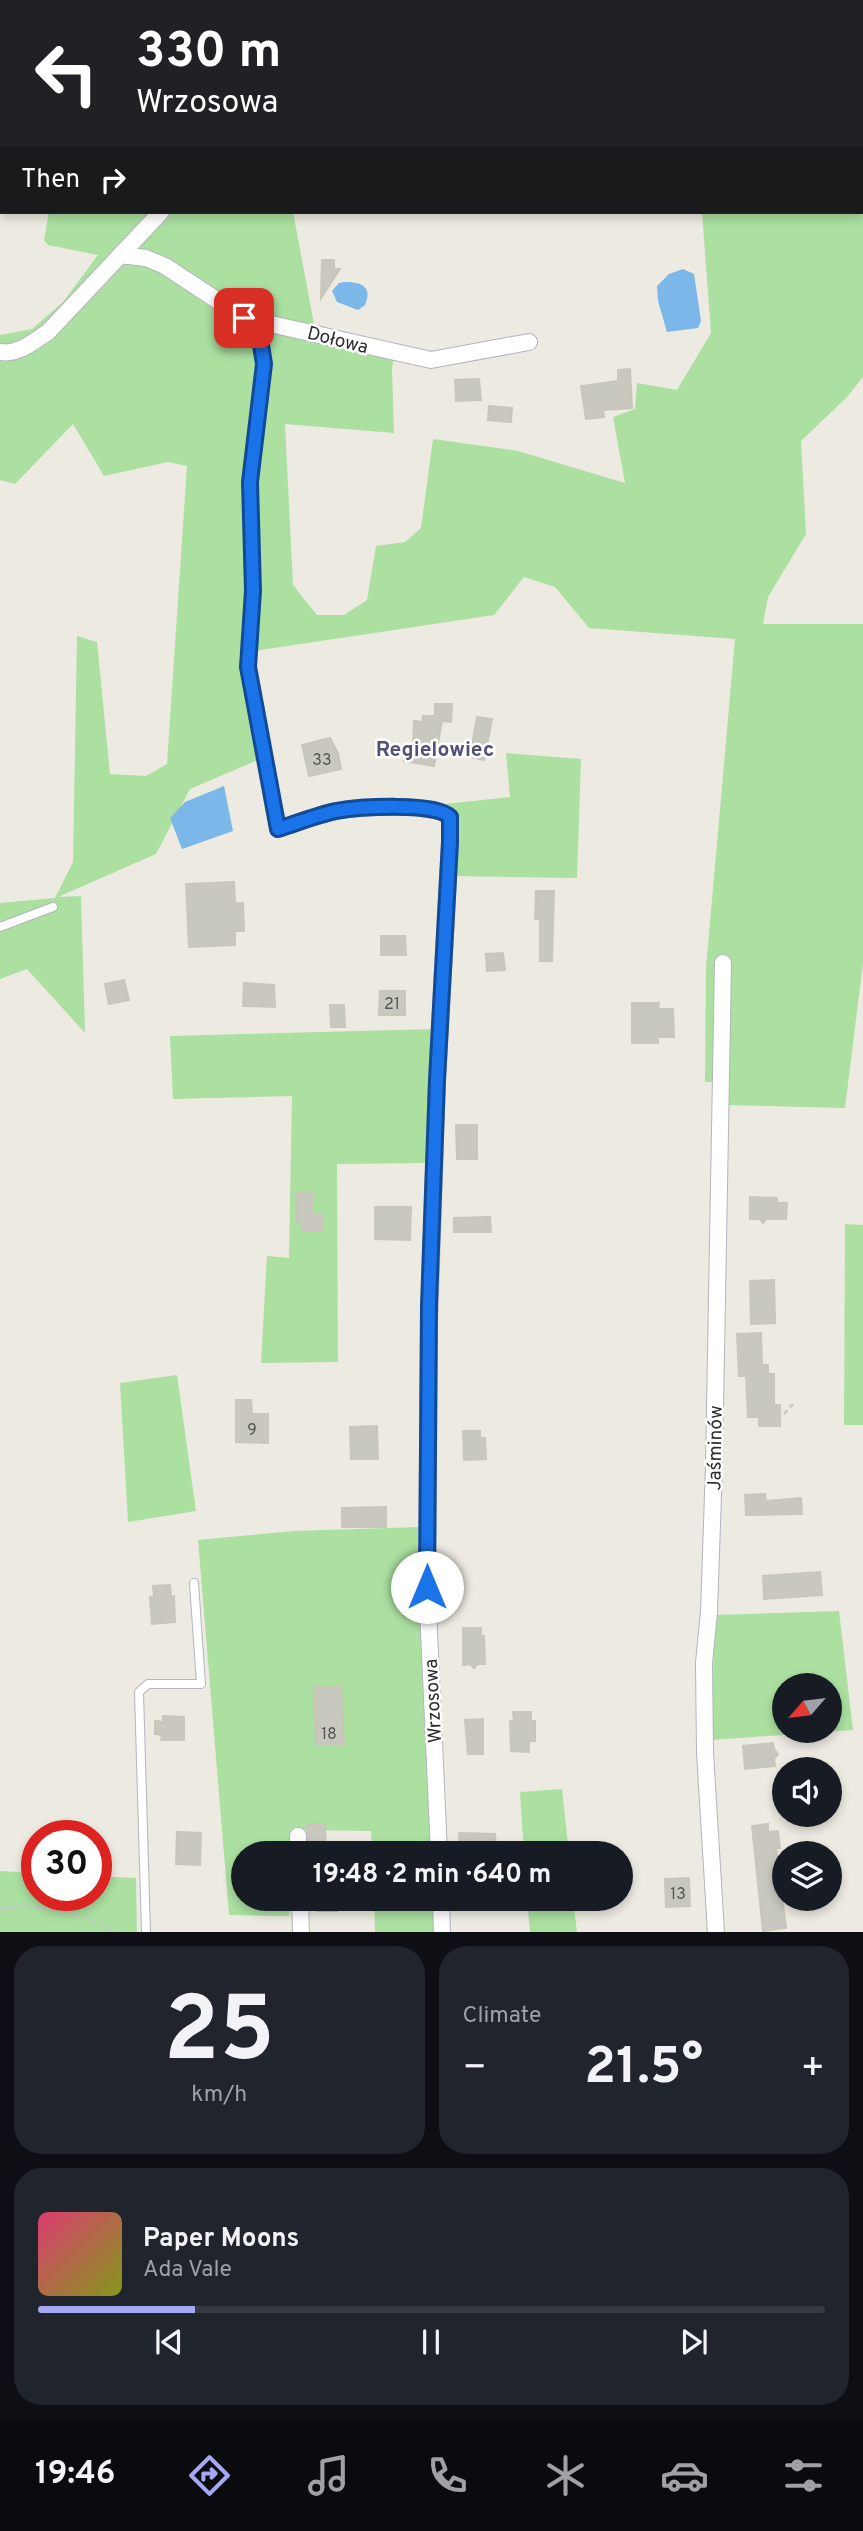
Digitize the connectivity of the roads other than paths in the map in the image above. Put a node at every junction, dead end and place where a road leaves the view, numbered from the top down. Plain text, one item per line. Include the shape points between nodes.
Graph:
1 (159, 214) edge
2 (120, 255) junction
3 (244, 318) junction
4 (529, 342) dead end
5 (2, 355) edge
6 (278, 829) joint
7 (52, 907) dead end
8 (0, 927) edge
9 (723, 963) dead end
10 (194, 1583) dead end
11 (298, 1836) dead end
12 (298, 1841) edge
13 (438, 1841) edge
14 (300, 1911) edge
15 (441, 1911) edge
16 (146, 1932) edge
17 (301, 1932) edge
18 (442, 1932) edge
19 (716, 1932) edge

1 - 2 street
2 - 3 street, Dołowa via 165,266
2 - 5 street via 48,332 26,347
3 - 4 street, Dołowa via 431,360
3 - 6 lane, Wrzosowa via 261,345 264,364 250,482 253,591 248,667
6 - 13 street, Wrzosowa via 363,807 430,809 450,817 429,1338 427,1587
7 - 8 lane
9 - 19 street, Jaśminów via 714,1465 705,1663 705,1752
10 - 16 lane via 201,1684 148,1684 139,1692
11 - 12 street
14 - 17 street
15 - 18 street

